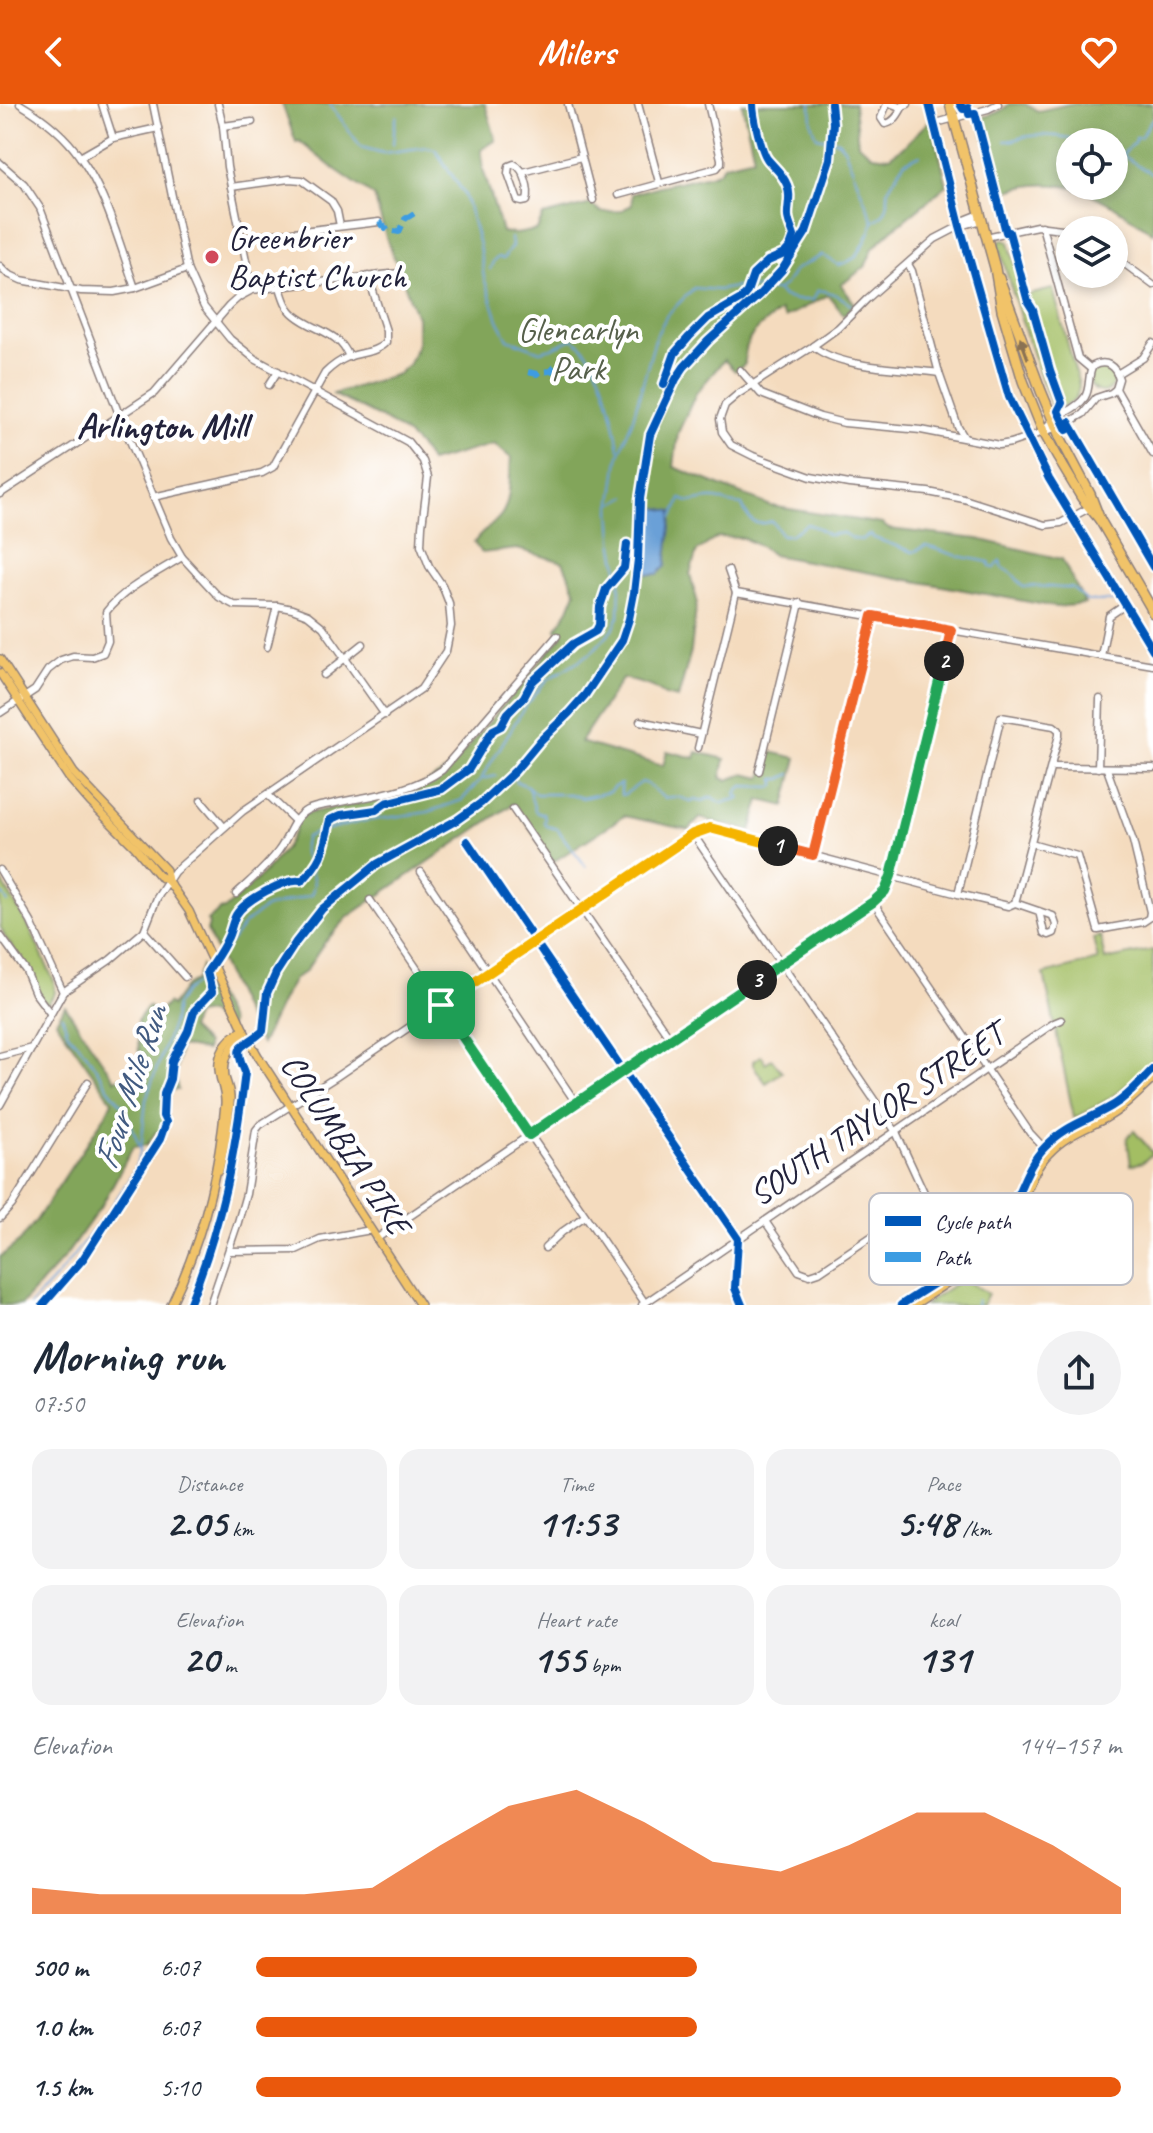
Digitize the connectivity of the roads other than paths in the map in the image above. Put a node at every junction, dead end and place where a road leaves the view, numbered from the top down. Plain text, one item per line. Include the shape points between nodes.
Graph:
1 (20, 104) edge
2 (102, 104) edge
3 (153, 104) edge
4 (218, 104) edge
5 (568, 104) edge
6 (638, 104) edge
7 (708, 104) edge
8 (890, 104) edge
9 (929, 104) edge
10 (950, 104) edge
11 (998, 104) edge
12 (906, 105) edge
13 (975, 113) junction
14 (954, 118) junction
15 (252, 122) dead end
16 (936, 123) junction
17 (223, 126) junction
18 (158, 128) junction
19 (113, 138) junction
20 (80, 157) junction
21 (581, 157) junction
22 (0, 163) edge
23 (523, 172) junction
24 (659, 182) junction
25 (231, 187) junction
26 (618, 195) dead end
27 (593, 200) dead end
28 (981, 217) junction
29 (379, 222) dead end
30 (340, 226) junction
31 (960, 226) junction
32 (1042, 226) junction
33 (1056, 228) edge
34 (1006, 232) junction
35 (986, 237) junction
36 (242, 238) junction
37 (908, 264) junction
38 (0, 266) edge
39 (1128, 266) edge
40 (995, 268) junction
41 (187, 269) junction
42 (399, 273) dead end
43 (368, 276) junction
44 (1153, 285) edge
45 (280, 287) junction
46 (135, 288) junction
47 (72, 289) junction
48 (252, 290) junction
49 (215, 322) junction
50 (1153, 343) edge
51 (813, 346) junction
52 (349, 357) junction
53 (1143, 358) junction
54 (1152, 363) edge
55 (1091, 369) junction
56 (740, 370) dead end
57 (278, 371) junction
58 (939, 373) junction
59 (1117, 374) junction
60 (269, 385) dead end
61 (752, 385) junction
62 (1089, 387) junction
63 (1116, 389) junction
64 (316, 391) junction
65 (1102, 395) junction
66 (120, 417) junction
67 (1055, 424) junction
68 (1070, 425) junction
69 (1043, 431) junction
70 (964, 437) junction
71 (1028, 437) junction
72 (1153, 454) edge
73 (0, 494) edge
74 (153, 497) junction
75 (1089, 508) junction
76 (1072, 518) junction
77 (1100, 520) junction
78 (182, 557) junction
79 (1153, 567) edge
80 (728, 570) dead end
81 (736, 593) junction
82 (800, 603) junction
83 (1125, 605) junction
84 (277, 606) junction
85 (1152, 608) edge
86 (873, 616) junction
87 (1133, 617) junction
88 (951, 630) junction
89 (557, 636) dead end
90 (363, 644) dead end
91 (267, 647) dead end
92 (1153, 652) edge
93 (1101, 656) junction
94 (345, 658) junction
95 (0, 659) edge
96 (1141, 663) junction
97 (1153, 665) edge
98 (0, 673) edge
99 (324, 675) dead end
100 (1100, 699) dead end
101 (22, 700) junction
102 (0, 713) edge
103 (385, 715) junction
104 (640, 721) dead end
105 (701, 734) junction
106 (698, 748) dead end
107 (1052, 767) junction
108 (1098, 768) junction
109 (1153, 768) edge
110 (1107, 769) junction
111 (759, 771) dead end
112 (268, 795) junction
113 (201, 800) dead end
114 (513, 809) dead end
115 (295, 821) junction
116 (224, 827) junction
117 (693, 834) junction
118 (467, 841) dead end
119 (1031, 843) junction
120 (813, 855) junction
121 (0, 870) edge
122 (421, 872) dead end
123 (891, 876) junction
124 (168, 881) junction
125 (236, 894) dead end
126 (958, 894) junction
127 (370, 900) dead end
128 (873, 902) junction
129 (1015, 903) junction
130 (581, 909) junction
131 (1039, 911) dead end
132 (144, 931) junction
133 (1, 939) edge
134 (534, 941) junction
135 (781, 963) junction
136 (489, 973) junction
137 (185, 977) dead end
138 (63, 992) junction
139 (441, 1005) junction
140 (50, 1013) junction
141 (1061, 1020) dead end
142 (245, 1032) junction
143 (670, 1038) junction
144 (32, 1048) junction
145 (0, 1056) edge
146 (1153, 1069) edge
147 (987, 1070) junction
148 (623, 1071) junction
149 (1153, 1079) edge
150 (88, 1082) dead end
151 (576, 1103) junction
152 (0, 1105) edge
153 (290, 1106) junction
154 (896, 1132) junction
155 (529, 1135) junction
156 (1046, 1150) junction
157 (924, 1193) edge
158 (1017, 1193) edge
159 (585, 1216) junction
160 (0, 1218) edge
161 (765, 1221) junction
162 (371, 1230) junction
163 (869, 1238) edge
164 (376, 1239) junction
165 (738, 1239) junction
166 (545, 1248) dead end
167 (230, 1251) junction
168 (934, 1285) edge
169 (940, 1285) edge
170 (643, 1304) edge
171 (174, 1305) edge
172 (210, 1305) edge
173 (420, 1305) edge
174 (742, 1305) edge
175 (901, 1305) edge
176 (914, 1305) edge

1 - 20 street via 51,126
2 - 19 street
3 - 18 street
4 - 17 street
5 - 21 street
6 - 24 street
7 - 24 street via 719,166
8 - 12 street
8 - 12 street via 881,118 885,124
9 - 16 street
10 - 14 highway
11 - 13 street
13 - 14 street
13 - 34 street
14 - 16 street
14 - 28 highway
15 - 17 street
16 - 31 street
17 - 25 street
18 - 19 street
18 - 41 street
19 - 20 street
20 - 46 street
21 - 23 street
21 - 27 street
22 - 47 street via 40,208
23 - 23 street via 529,195 522,202 508,169 514,164
24 - 26 street
25 - 30 street via 302,180 331,201
25 - 36 street
28 - 31 street
28 - 35 highway
29 - 30 street
30 - 36 street
31 - 37 street via 935,239
31 - 71 street via 1009,397
32 - 33 street
32 - 34 street
32 - 55 street via 1078,358
34 - 35 street
35 - 40 highway
36 - 48 street
37 - 51 street
37 - 58 street
38 - 47 street via 21,280
39 - 44 street
67 -> 40 highway
40 - 69 highway via 1016,361
41 - 46 street
41 - 49 street
42 - 43 street
43 - 45 street
43 - 52 street via 386,342 380,349
45 - 48 street
45 - 52 street via 293,314 340,341
46 - 47 street
47 - 66 street
48 - 49 street
49 - 57 street via 243,351
49 - 66 street via 154,393
50 - 53 street
51 - 58 street via 823,355 861,364
51 - 61 street
52 - 64 street via 325,373
53 - 54 street
53 - 59 street
55 - 59 street via 1107,363
55 - 62 street
56 - 61 street
57 - 60 street
57 - 64 street
58 - 70 street
59 - 63 street
61 - 70 street via 761,394 844,423
61 - 76 street via 725,405 720,419 731,445 753,456 811,477 964,499 1045,525
62 - 65 street
62 - 67 street via 1078,405
63 - 65 street
63 - 72 street
64 - 74 street via 273,467
64 - 103 street via 408,442 425,466 421,545 448,599 451,626 446,651 421,689
65 - 68 street
66 - 73 street
66 - 74 street
67 - 68 street
67 - 69 street
67 - 77 highway
68 - 79 street
69 - 71 street
69 - 75 highway
70 - 71 street via 1007,445
71 - 76 street
74 - 78 street
75 - 76 street
75 - 77 highway
76 - 83 street
77 - 85 highway
78 - 84 street via 219,597 234,605
78 - 101 street via 111,605 103,653 61,660
80 - 81 street
81 - 82 street
81 - 105 street
82 - 86 street
82 - 111 street
83 - 87 street
83 - 93 street via 1109,616
84 - 91 street
84 - 94 street via 315,620
85 - 87 street
86 - 88 street
86 - 120 street
87 - 92 street
88 - 93 street
88 - 123 street
89 - 115 street via 442,770 411,788 310,808
90 - 94 street
92 - 96 street
93 - 96 street
94 - 99 street
94 - 103 street
95 - 101 main road, COLUMBIA PIKE
96 - 97 street
98 - 101 main road, COLUMBIA PIKE
100 - 108 street
101 - 102 street
101 - 124 main road, COLUMBIA PIKE via 74,773 166,870
103 - 112 street
104 - 105 street
105 - 106 street
107 - 108 street
107 - 119 street
107 - 126 street via 1059,730 1001,717
108 - 110 street
109 - 110 street
110 - 119 street via 1136,849 1149,918 1096,929 1077,856
112 - 115 street
112 - 116 street
113 - 116 street
114 - 130 street
115 - 125 street via 281,848
116 - 124 street
117 - 120 street via 710,828
117 - 130 street
117 - 135 street
118 - 134 street
119 - 129 street
120 - 123 street
121 - 138 street
122 - 136 street
123 - 126 street
123 - 128 street
124 - 132 street
124 - 142 main road, COLUMBIA PIKE via 189,911
126 - 129 street via 1008,906
127 - 139 street
128 - 135 street
128 - 147 street
129 - 131 street
130 - 134 street
130 - 143 street
132 - 137 street
132 - 138 street
133 - 140 street
134 - 136 street
134 - 148 street
135 - 143 street
135 - 154 street
136 - 139 street
136 - 151 street
138 - 140 street
139 - 153 street
139 - 155 street
140 - 144 street
141 - 147 street, SOUTH TAYLOR STREET
142 - 153 main road, COLUMBIA PIKE
142 - 171 main road via 225,1063 231,1099 218,1178 202,1239
143 - 148 street
144 - 145 street
144 - 152 street
146 - 156 main road via 1115,1104 1070,1125
147 - 154 street, SOUTH TAYLOR STREET
147 - 156 street
148 - 151 street
148 - 165 street
149 - 156 main road via 1122,1108
150 - 160 street
151 - 155 street
153 - 162 main road, COLUMBIA PIKE
153 - 167 street via 256,1130
154 - 157 street
154 - 161 street, SOUTH TAYLOR STREET
155 - 159 street
155 - 164 street
156 - 158 main road
159 - 166 street
159 - 170 street
161 - 163 street via 799,1271 810,1275
161 - 165 street, SOUTH TAYLOR STREET
162 - 164 main road, COLUMBIA PIKE
162 - 167 street via 320,1239 296,1250
164 - 173 main road, COLUMBIA PIKE
165 - 170 street, SOUTH TAYLOR STREET
165 - 174 street via 735,1288
167 - 172 street
168 - 175 main road
169 - 176 main road

